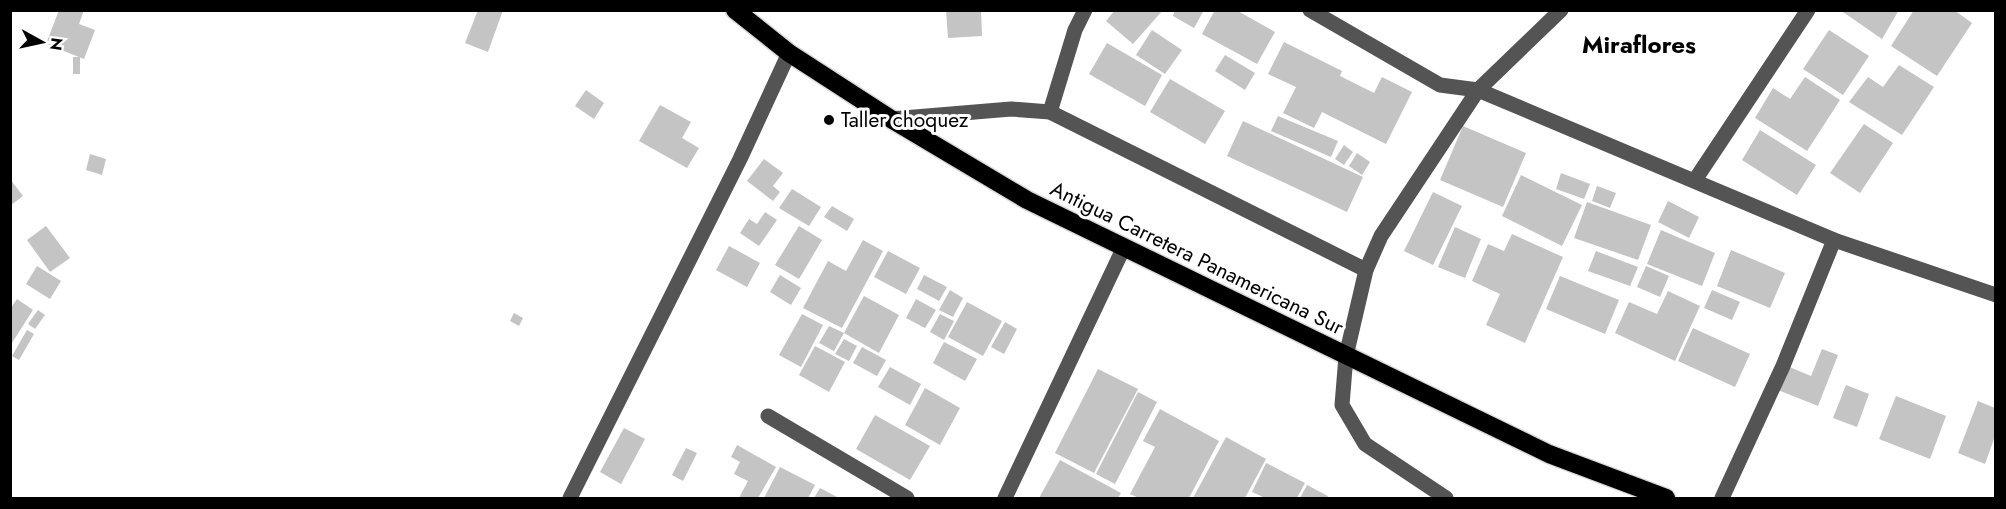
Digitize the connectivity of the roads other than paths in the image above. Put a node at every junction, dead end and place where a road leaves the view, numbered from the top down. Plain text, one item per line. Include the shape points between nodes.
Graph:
1 (735, 10) edge
2 (1085, 10) edge
3 (1310, 10) edge
4 (1561, 10) edge
5 (1808, 10) edge
6 (789, 54) junction
7 (1478, 90) junction
8 (1050, 112) junction
9 (891, 119) junction
10 (1695, 180) junction
11 (1834, 240) junction
12 (1124, 247) junction
13 (1366, 270) junction
14 (1995, 295) edge
15 (1346, 356) junction
16 (768, 416) dead end
17 (570, 498) edge
18 (907, 498) edge
19 (1005, 498) edge
20 (1446, 498) edge
21 (1666, 498) edge
22 (1722, 498) edge

1 - 6 highway, Antigua Carretera Panamericana Sur
2 - 8 street
3 - 7 street via 1440,85
4 - 7 street
5 - 10 street
6 - 9 highway, Antigua Carretera Panamericana Sur
6 - 17 street
7 - 10 street
7 - 13 street via 1381,236
8 - 9 street via 1011,109
8 - 13 street
9 - 12 highway, Antigua Carretera Panamericana Sur via 1027,200
10 - 11 street
11 - 14 street
11 - 22 street via 1783,366
12 - 15 highway, Antigua Carretera Panamericana Sur
12 - 19 street
13 - 15 street
15 - 20 street via 1342,405 1365,444
15 - 21 highway, Antigua Carretera Panamericana Sur via 1549,454
16 - 18 street

